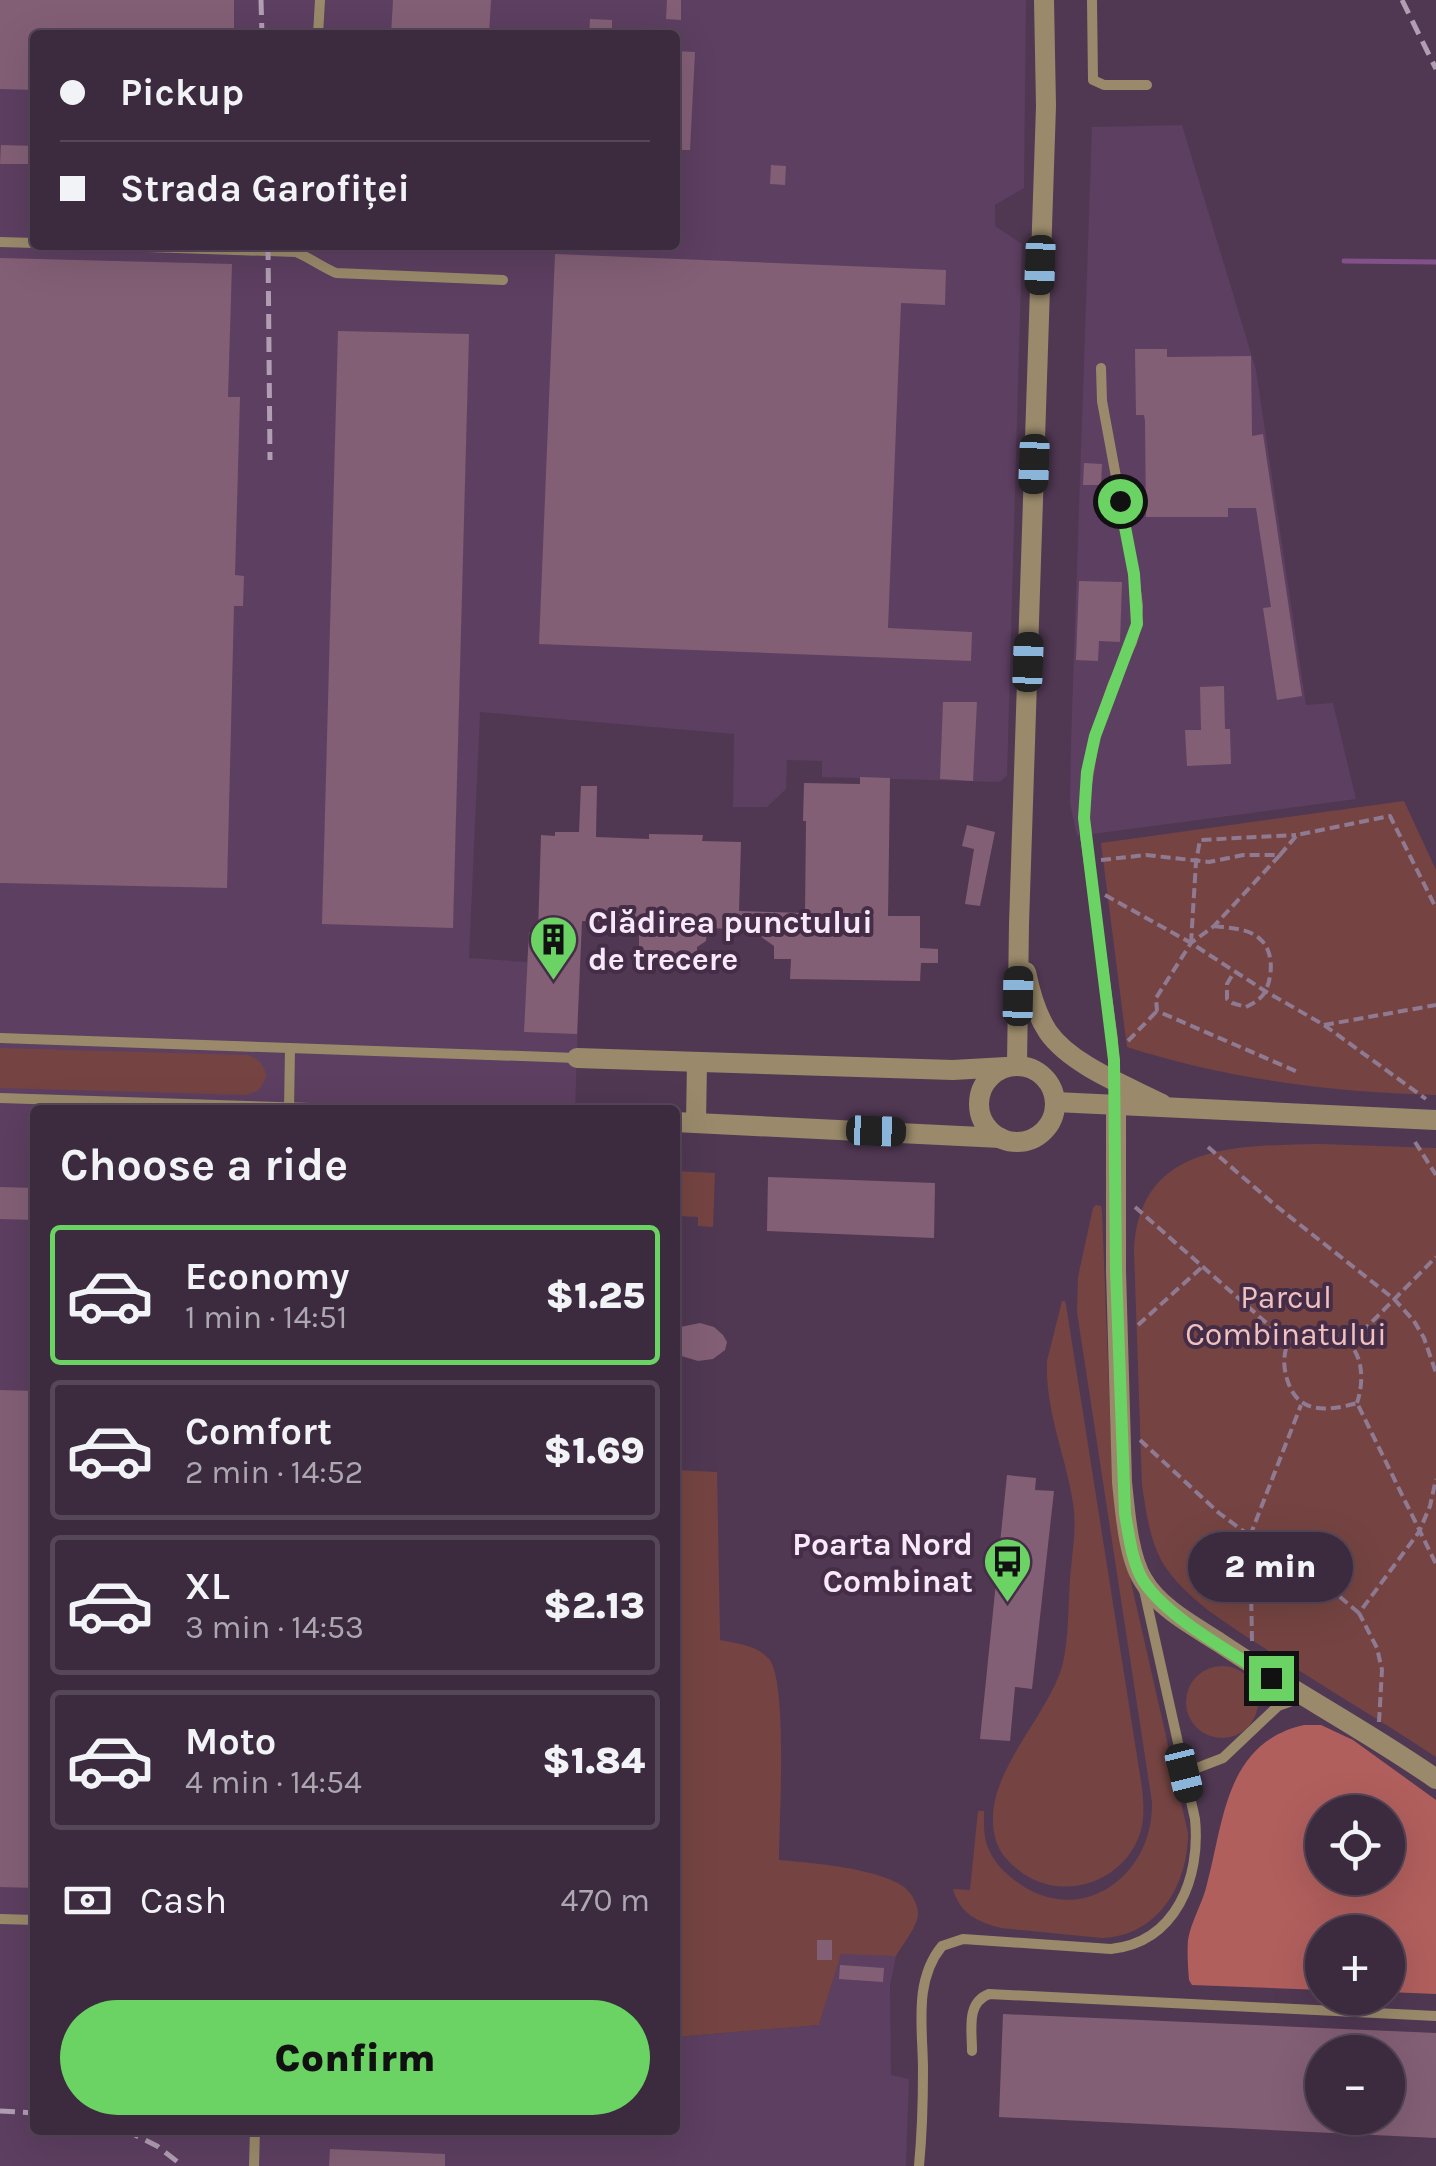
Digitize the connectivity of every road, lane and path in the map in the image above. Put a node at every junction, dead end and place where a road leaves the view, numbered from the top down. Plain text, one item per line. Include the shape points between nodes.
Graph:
1 (320, 0) edge
2 (1044, 0) edge
3 (1092, 0) edge
4 (318, 30) edge
5 (1147, 85) dead end
6 (0, 242) edge
7 (30, 243) edge
8 (249, 250) edge
9 (310, 250) edge
10 (309, 258) junction
11 (503, 280) dead end
12 (1101, 368) dead end
13 (1297, 835) junction
14 (1280, 856) junction
15 (1097, 861) dead end
16 (1196, 862) junction
17 (1101, 892) dead end
18 (1436, 908) edge
19 (1019, 924) junction
20 (1214, 926) junction
21 (1191, 943) junction
22 (1234, 972) junction
23 (1265, 991) junction
24 (1436, 1005) edge
25 (1157, 1011) junction
26 (1324, 1025) junction
27 (0, 1038) edge
28 (290, 1048) junction
29 (1121, 1048) dead end
30 (577, 1058) joint
31 (698, 1062) junction
32 (1011, 1066) junction
33 (1298, 1072) dead end
34 (1115, 1080) junction
35 (0, 1098) edge
36 (1426, 1100) dead end
37 (1056, 1102) junction
38 (184, 1105) edge
39 (289, 1105) edge
40 (1116, 1105) junction
41 (1169, 1108) junction
42 (1436, 1120) edge
43 (685, 1123) edge
44 (1001, 1138) junction
45 (1415, 1142) dead end
46 (1208, 1146) dead end
47 (1436, 1175) edge
48 (1135, 1207) dead end
49 (1436, 1257) edge
50 (1202, 1266) junction
51 (1394, 1299) junction
52 (1131, 1332) dead end
53 (1288, 1342) junction
54 (1351, 1342) junction
55 (1436, 1374) edge
56 (1301, 1403) junction
57 (1357, 1403) junction
58 (1132, 1433) dead end
59 (1436, 1480) edge
60 (1419, 1532) junction
61 (1250, 1536) junction
62 (1436, 1564) edge
63 (1142, 1580) junction
64 (1359, 1612) junction
65 (1252, 1650) dead end
66 (1304, 1696) junction
67 (1380, 1731) dead end
68 (1184, 1773) junction
69 (1436, 1779) edge
70 (0, 1918) edge
71 (30, 1920) edge
72 (1436, 2016) edge
73 (972, 2050) dead end
74 (255, 2135) edge
75 (254, 2166) edge
76 (920, 2166) edge

1 - 4 lane
2 - 19 street
3 - 5 lane via 1093,80
6 - 7 lane
8 - 10 lane
9 - 10 lane
10 - 11 lane via 336,273
12 - 34 lane via 1138,606 1132,642 1095,736 1085,796
13 - 14 path
13 - 16 path via 1200,840
13 - 18 path via 1390,816
14 - 16 path
14 - 20 path
15 - 16 path via 1146,855
16 - 21 path
17 - 21 path
19 - 32 street
19 - 34 street via 1030,988 1048,1031
20 - 21 path
20 - 23 path via 1259,937 1270,958
21 - 22 path
21 - 25 path via 1156,998
22 - 23 path
22 - 23 path via 1226,993 1232,1003 1246,1006
23 - 26 path
24 - 26 path
25 - 29 path
25 - 33 path
26 - 36 path
27 - 28 lane
28 - 30 lane
28 - 39 lane
30 - 31 street
31 - 32 street
31 - 43 street
32 - 37 street via 1029,1067 1048,1080
32 - 44 street via 987,1080 979,1102 984,1123
34 - 40 lane
34 - 41 street
35 - 38 lane
37 - 40 street
37 - 44 street via 1050,1124 1033,1139
40 - 41 street
40 - 63 street via 1122,1482
41 - 42 street
43 - 44 street
45 - 47 path
46 - 51 path
48 - 50 path
49 - 51 path
50 - 52 path
50 - 53 path
51 - 54 path
51 - 55 path via 1424,1338
53 - 54 path via 1316,1332
53 - 56 path via 1286,1377
54 - 57 path via 1360,1360
56 - 57 path via 1328,1410
56 - 61 path
57 - 60 path
58 - 61 path
59 - 60 path
60 - 62 path
60 - 64 path
61 - 64 path via 1308,1569
61 - 65 path
63 - 66 street via 1187,1622
63 - 68 lane
64 - 67 path via 1382,1670
66 - 68 lane via 1278,1706 1223,1758
66 - 69 street
68 - 76 lane via 1196,1836 1192,1868 1180,1903 1151,1937 1111,1950 963,1939 936,1953 921,2003
70 - 71 lane
72 - 73 lane via 990,1994 973,2008
74 - 75 lane

